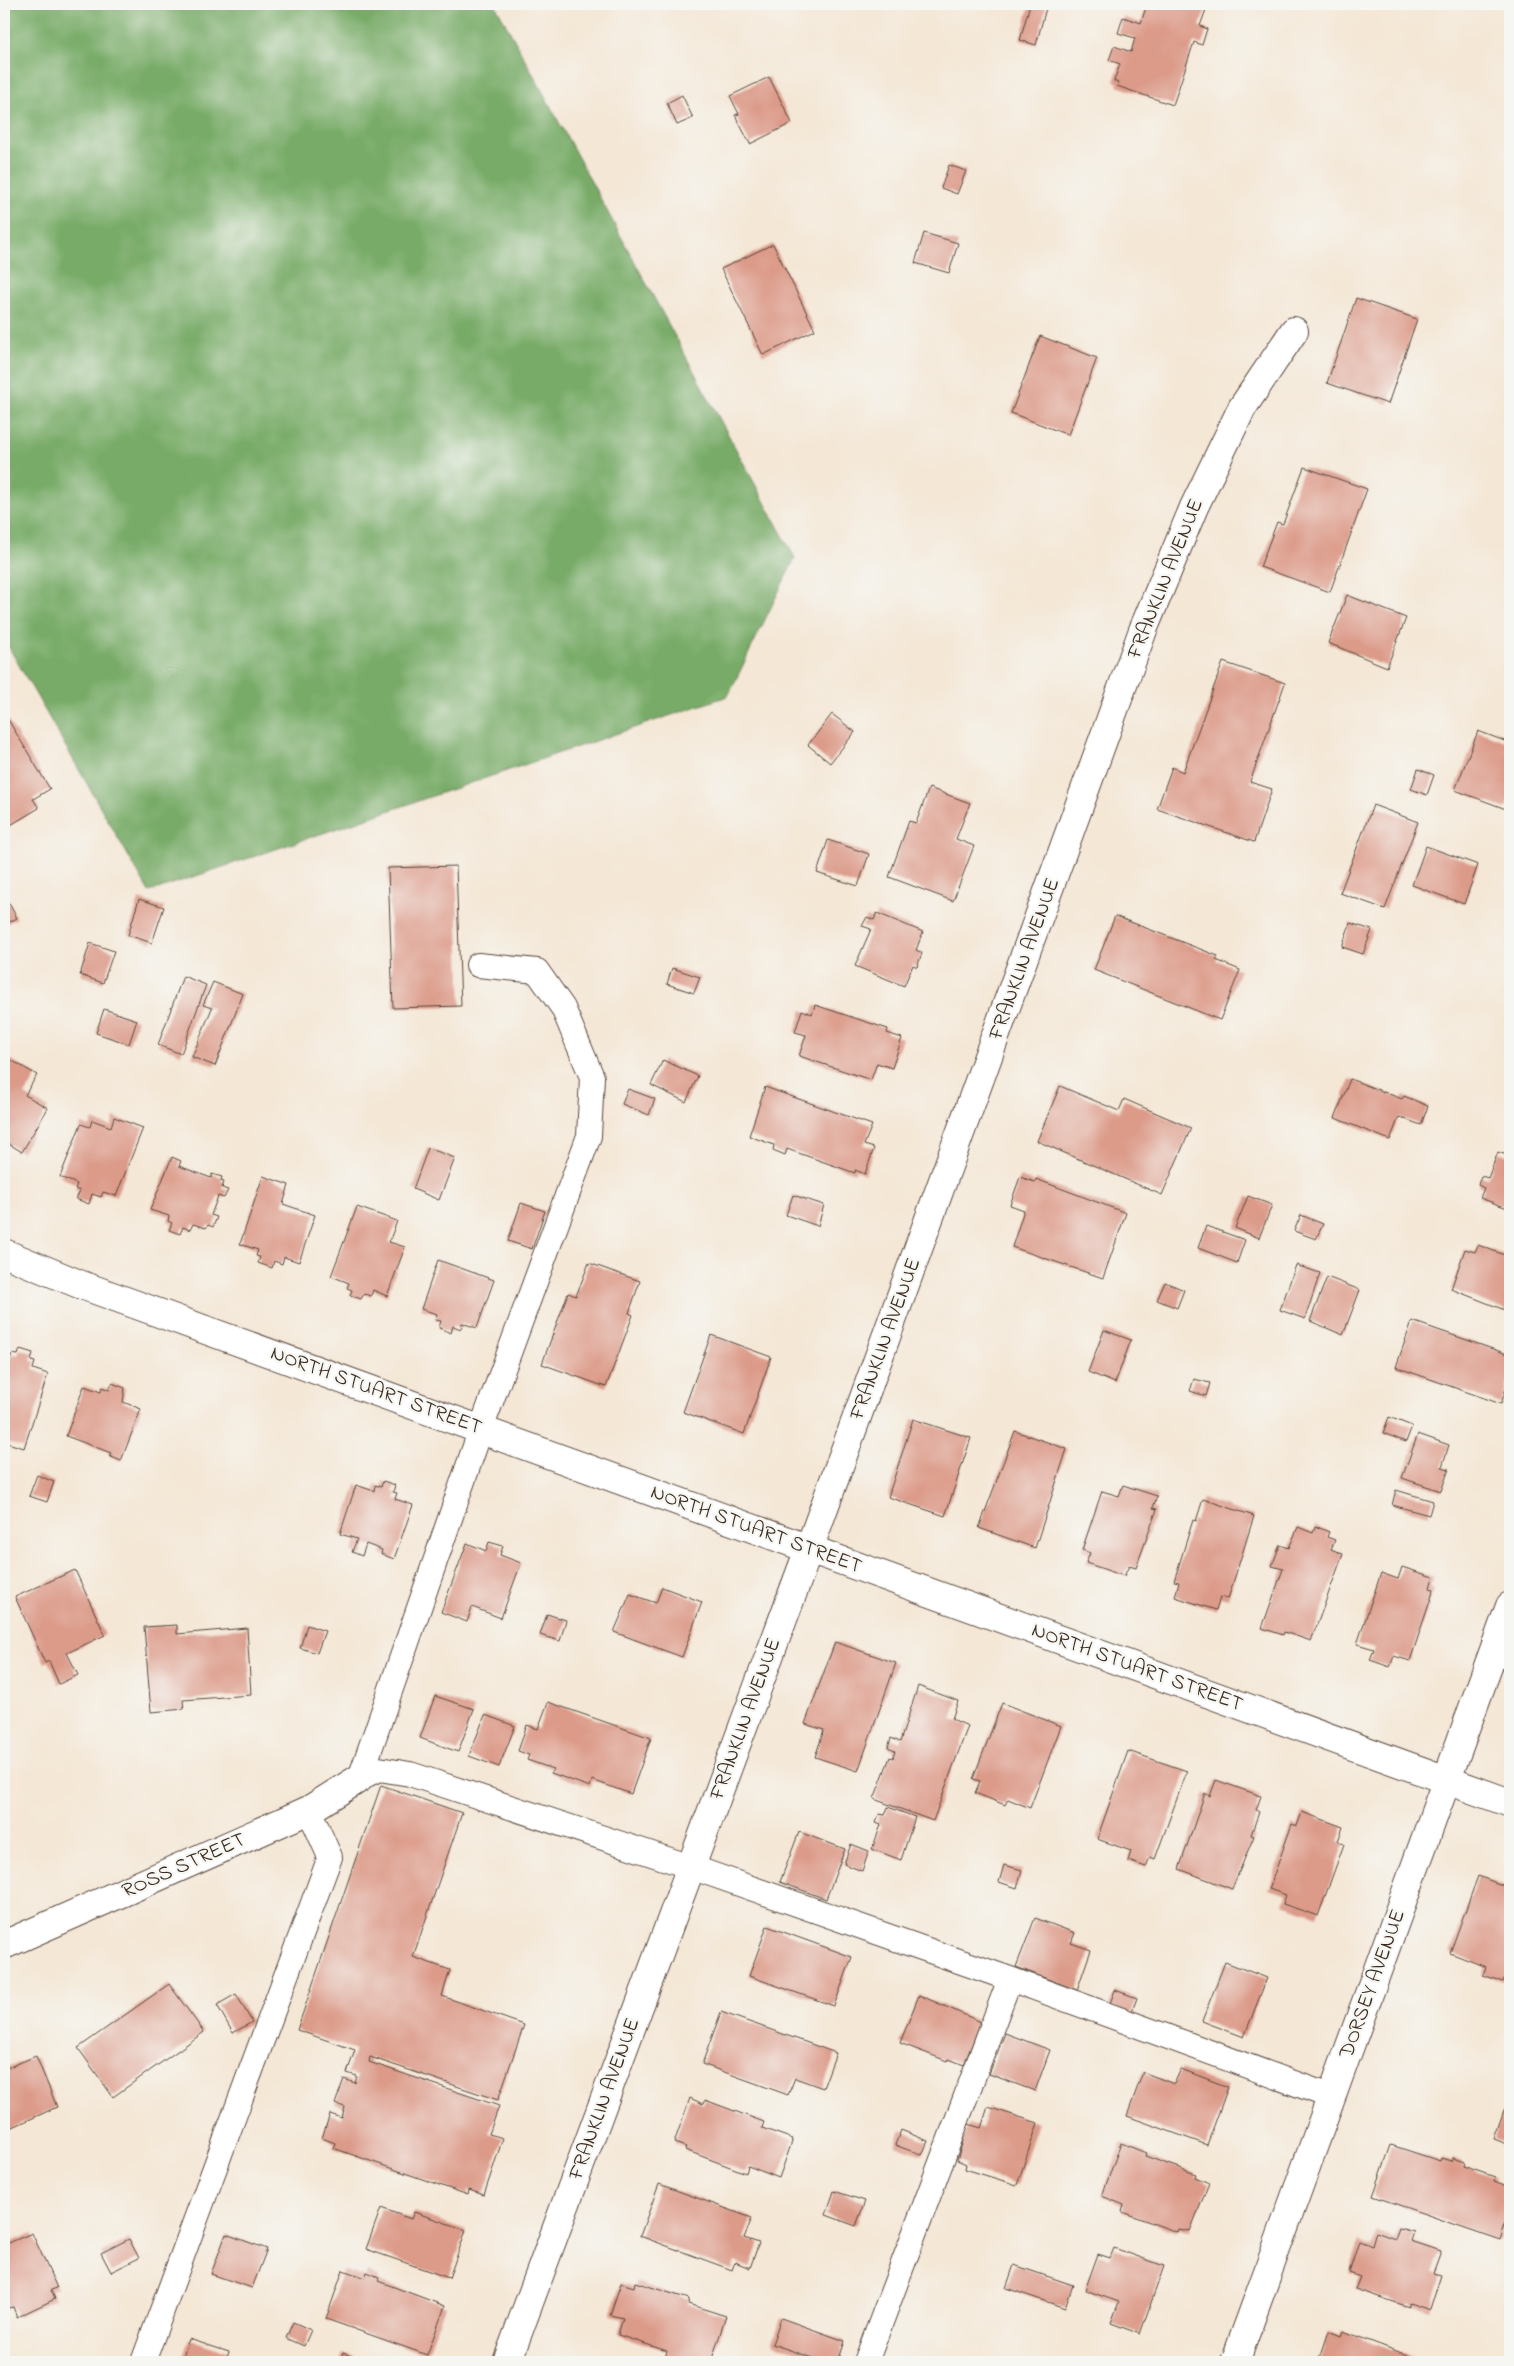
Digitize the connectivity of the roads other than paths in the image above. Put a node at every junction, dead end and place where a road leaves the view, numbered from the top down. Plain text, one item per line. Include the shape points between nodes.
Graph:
1 (1294, 331) dead end
2 (478, 966) dead end
3 (4, 1253) edge
4 (481, 1429) junction
5 (809, 1549) junction
6 (1510, 1606) edge
7 (360, 1778) junction
8 (1448, 1781) junction
9 (1510, 1803) edge
10 (309, 1810) junction
11 (691, 1867) junction
12 (4, 1945) edge
13 (1010, 1979) junction
14 (1332, 2097) junction
15 (143, 2362) edge
16 (508, 2362) edge
17 (866, 2362) edge
18 (1235, 2362) edge

1 - 5 street, FRANKLIN AVENUE via 1242,408 1194,506 1143,630
2 - 4 lane via 538,972 563,1008 592,1077 589,1136
3 - 4 street, NORTH STUART STREET via 79,1284
4 - 5 street, NORTH STUART STREET
4 - 7 lane
5 - 8 street, NORTH STUART STREET
5 - 11 street, FRANKLIN AVENUE
6 - 8 street, DORSEY AVENUE
7 - 10 street, ROSS STREET
7 - 11 lane via 379,1769 410,1774
8 - 9 street, NORTH STUART STREET
8 - 14 street, DORSEY AVENUE
10 - 12 street, ROSS STREET
10 - 15 lane via 330,1857
11 - 13 lane
11 - 16 street, FRANKLIN AVENUE
13 - 14 lane
13 - 17 lane
14 - 18 street, DORSEY AVENUE

